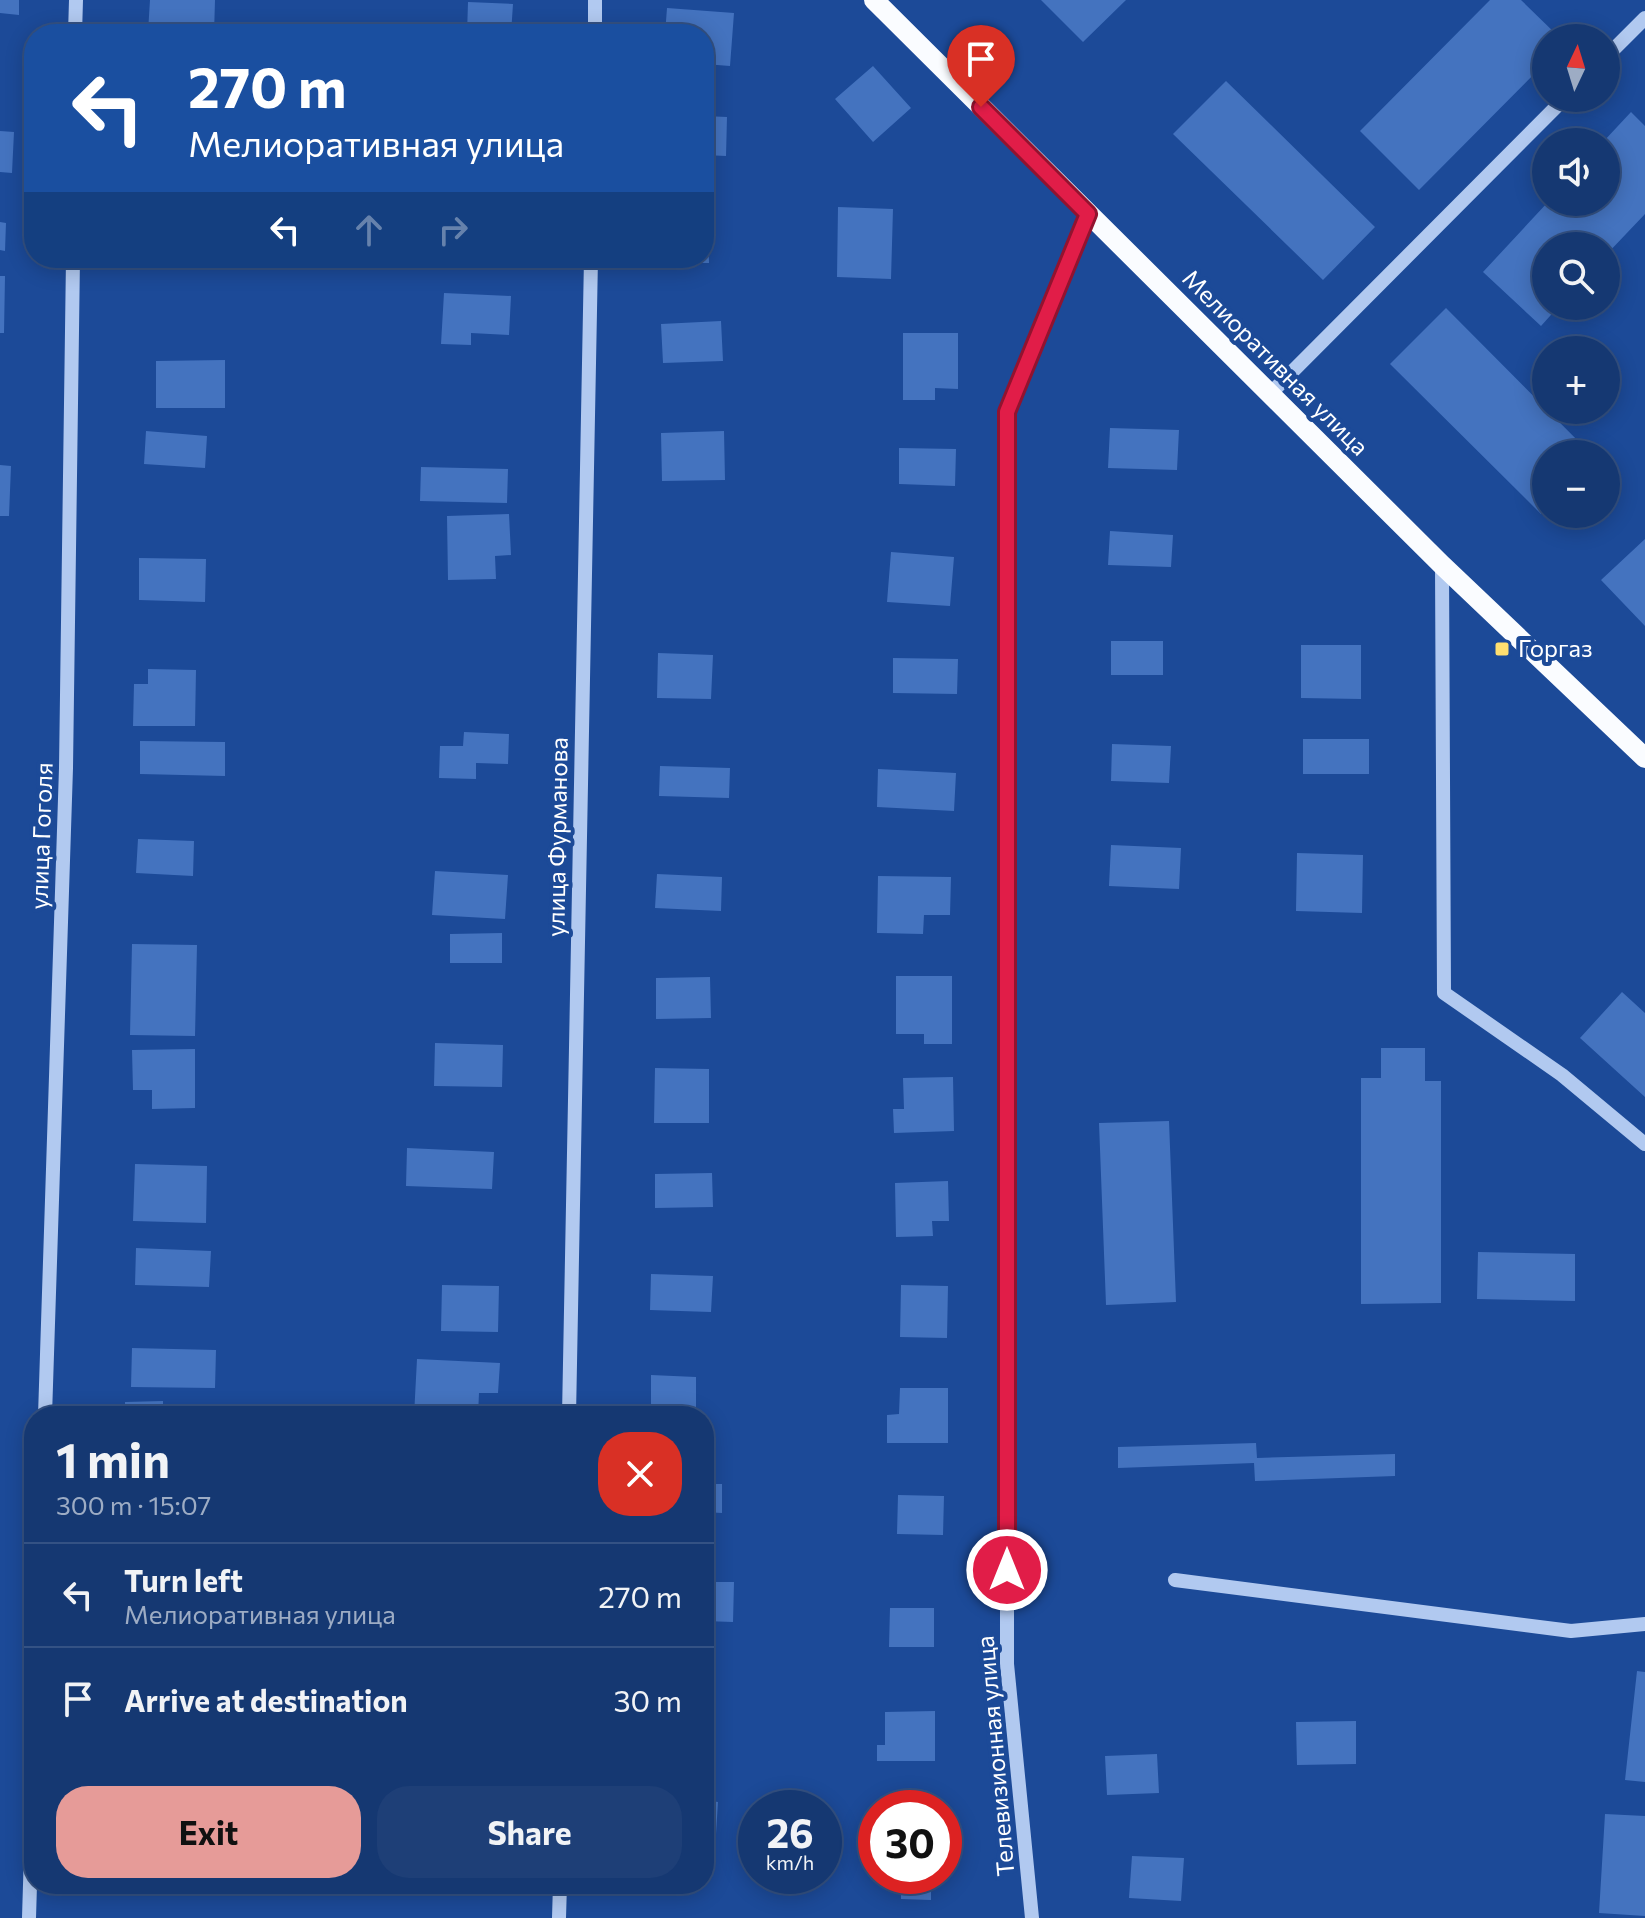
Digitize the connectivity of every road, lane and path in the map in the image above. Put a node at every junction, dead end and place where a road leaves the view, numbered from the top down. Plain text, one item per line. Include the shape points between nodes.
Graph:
1 (76, 0) edge
2 (595, 0) edge
3 (874, 0) edge
4 (1645, 18) edge
5 (75, 24) edge
6 (595, 24) edge
7 (1620, 43) edge
8 (1551, 112) edge
9 (1088, 214) junction
10 (73, 268) edge
11 (591, 268) edge
12 (1270, 394) junction
13 (1442, 565) junction
14 (1645, 758) edge
15 (1645, 1144) edge
16 (45, 1406) edge
17 (569, 1406) edge
18 (1175, 1580) dead end
19 (1645, 1624) edge
20 (30, 1894) edge
21 (560, 1894) edge
22 (29, 1918) edge
23 (559, 1918) edge
24 (1032, 1918) edge

1 - 5 street
2 - 6 street
3 - 9 main road, Мелиоративная улица
4 - 7 street
8 - 12 street
9 - 12 main road, Мелиоративная улица
9 - 24 street, Телевизионная улица via 1007,412 1007,1664
10 - 16 street, улица Гоголя via 66,768
11 - 17 street, улица Фурманова
12 - 13 main road, Мелиоративная улица
13 - 14 main road, Мелиоративная улица
13 - 15 street via 1444,993 1562,1075
18 - 19 street via 1571,1631
20 - 22 street
21 - 23 street

